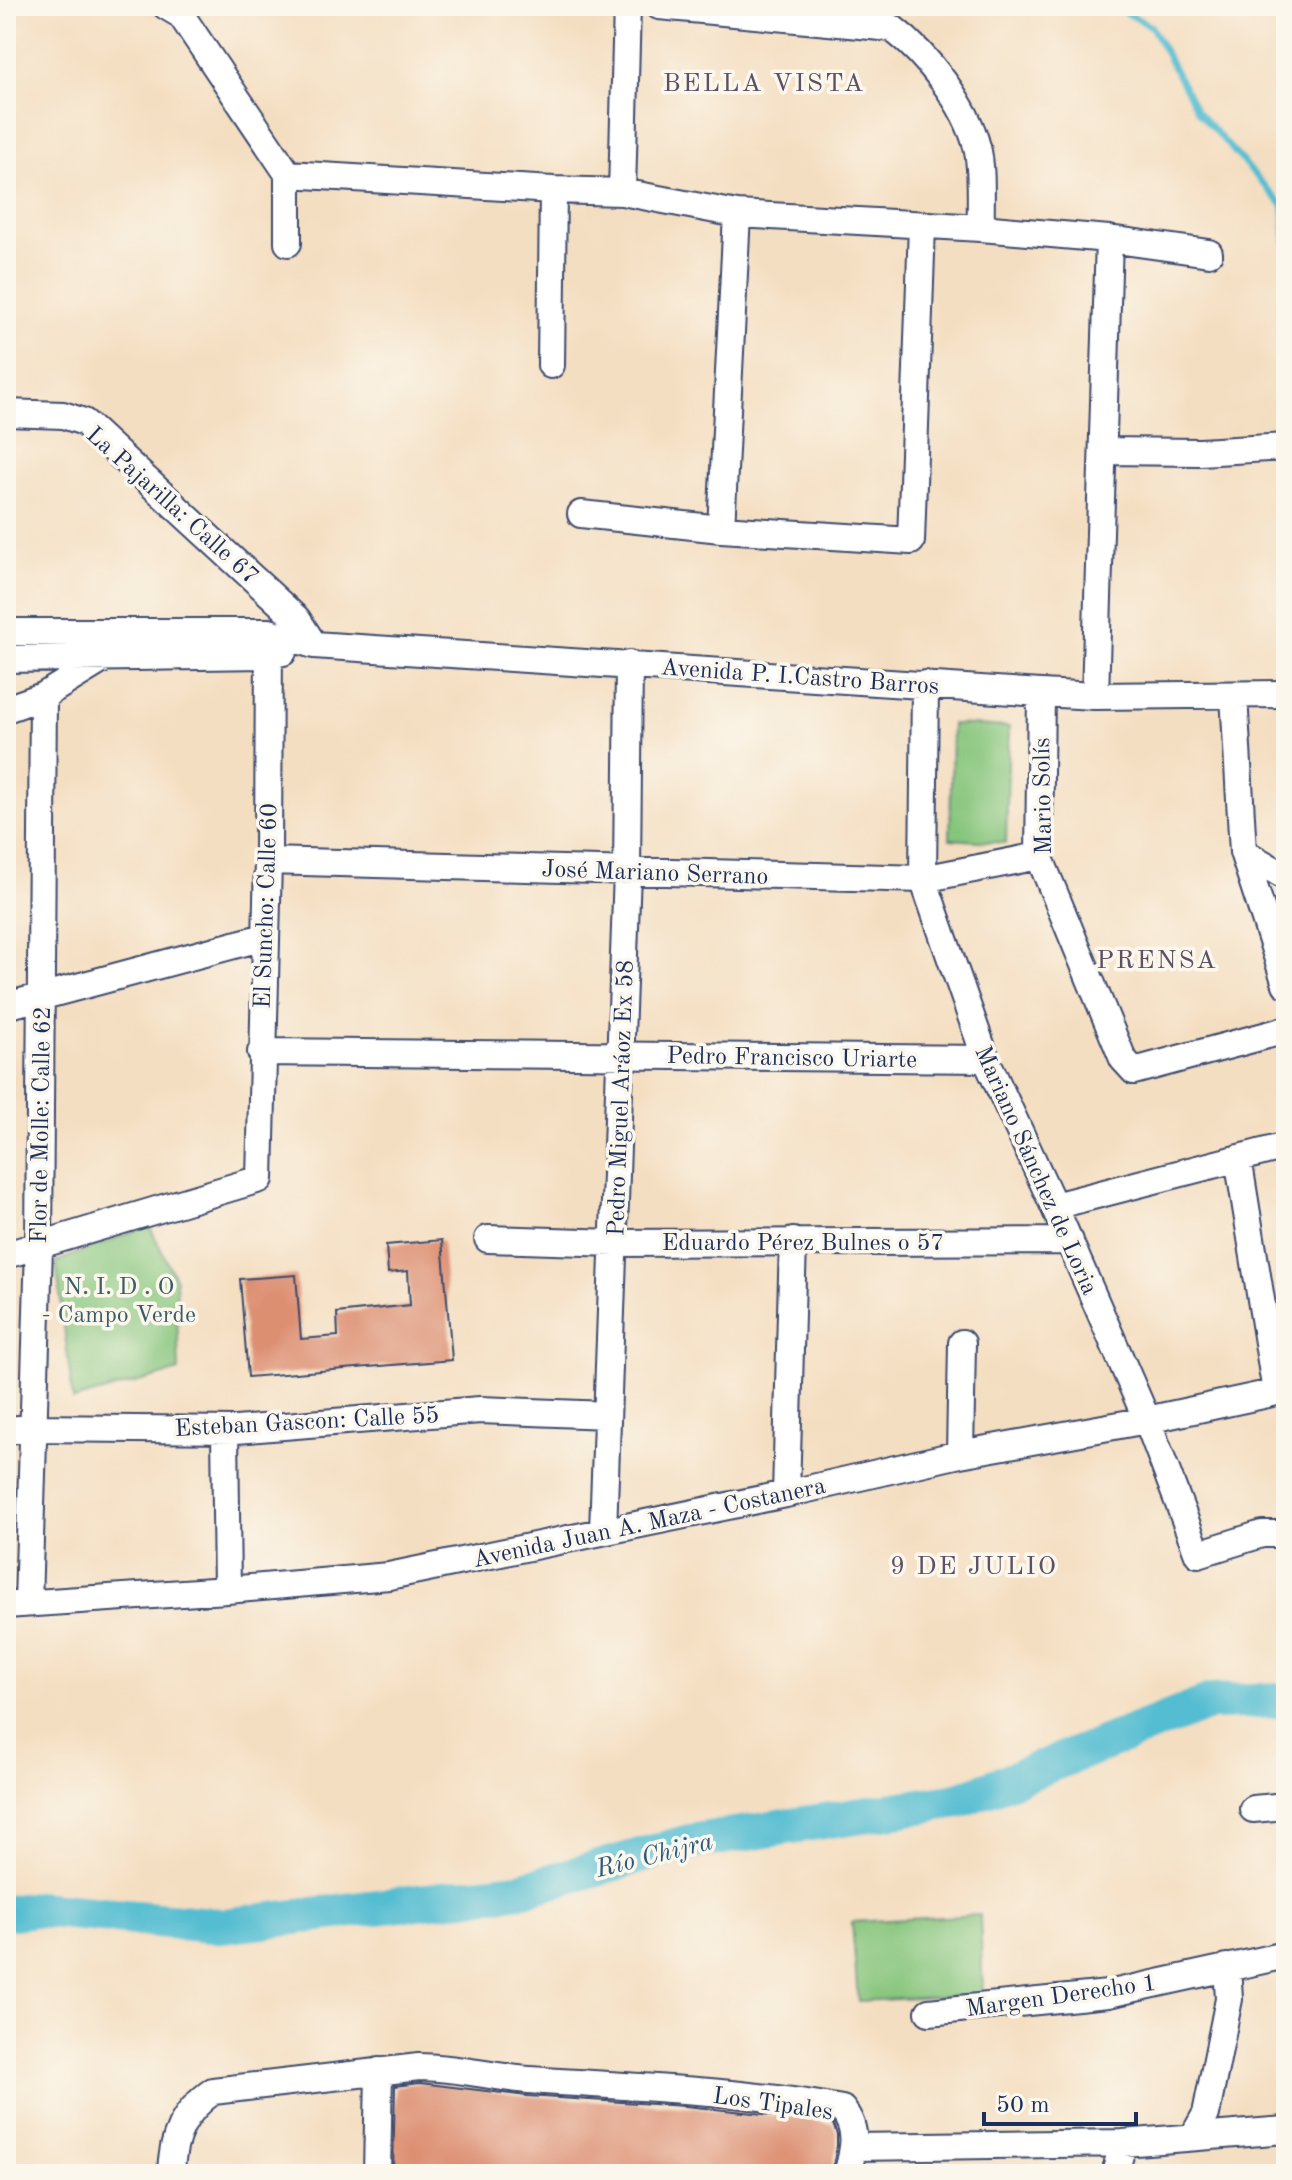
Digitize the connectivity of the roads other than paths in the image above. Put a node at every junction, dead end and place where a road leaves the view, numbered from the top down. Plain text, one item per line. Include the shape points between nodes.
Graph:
1 (627, 6) edge
2 (659, 6) edge
3 (179, 9) edge
4 (288, 174) junction
5 (553, 190) junction
6 (622, 192) junction
7 (737, 214) junction
8 (922, 225) junction
9 (981, 228) junction
10 (1109, 239) junction
11 (288, 243) dead end
12 (1209, 253) dead end
13 (551, 365) dead end
14 (6, 413) edge
15 (1286, 447) edge
16 (1104, 451) junction
17 (581, 514) dead end
18 (721, 529) junction
19 (6, 632) edge
20 (269, 644) junction
21 (314, 645) junction
22 (109, 655) junction
23 (6, 659) edge
24 (629, 664) junction
25 (925, 684) junction
26 (1041, 693) junction
27 (1286, 694) edge
28 (1234, 695) junction
29 (43, 696) junction
30 (1095, 696) junction
31 (6, 709) edge
32 (1243, 852) junction
33 (1039, 856) junction
34 (268, 861) junction
35 (627, 872) junction
36 (1286, 877) edge
37 (923, 879) junction
38 (264, 937) junction
39 (1286, 984) edge
40 (41, 996) junction
41 (6, 1006) edge
42 (1286, 1030) edge
43 (261, 1052) junction
44 (621, 1054) junction
45 (986, 1059) junction
46 (1286, 1146) edge
47 (1238, 1158) junction
48 (1054, 1206) junction
49 (488, 1239) dead end
50 (793, 1241) junction
51 (1070, 1241) junction
52 (615, 1243) junction
53 (39, 1247) junction
54 (6, 1255) edge
55 (962, 1343) dead end
56 (1281, 1391) edge
57 (607, 1415) junction
58 (1147, 1420) junction
59 (33, 1428) junction
60 (6, 1430) edge
61 (225, 1430) junction
62 (960, 1454) junction
63 (786, 1494) junction
64 (603, 1531) junction
65 (1286, 1534) edge
66 (227, 1590) junction
67 (17, 1604) edge
68 (1286, 1806) edge
69 (1253, 1809) dead end
70 (1286, 1955) edge
71 (1227, 1967) junction
72 (929, 2012) dead end
73 (379, 2071) junction
74 (1286, 2130) edge
75 (1193, 2137) junction
76 (1123, 2143) junction
77 (855, 2147) junction
78 (171, 2174) edge
79 (377, 2174) edge
80 (847, 2174) edge
81 (1115, 2174) edge

1 - 6 street
2 - 9 street via 892,28 912,44 959,106 977,147
3 - 4 street
4 - 5 street
4 - 11 street
5 - 6 street
5 - 13 street
6 - 7 street
7 - 8 street
7 - 18 street
8 - 9 street
8 - 18 street via 911,541
9 - 10 street
10 - 12 street
10 - 16 street
14 - 21 street, La Pajarilla: Calle 67 via 63,415 84,422 297,619
15 - 16 street
16 - 30 street
17 - 18 street
19 - 20 street
20 - 21 street, Avenida P. I.Castro Barros
20 - 22 street
20 - 34 street, El Suncho: Calle 60
21 - 24 street, Avenida P. I.Castro Barros
22 - 23 street
22 - 29 street
24 - 25 street, Avenida P. I.Castro Barros
24 - 35 street, Pedro Miguel Aráoz Ex 58
25 - 26 street, Avenida P. I.Castro Barros
25 - 37 street, Mariano Sánchez de Loria
26 - 30 street, Avenida P. I.Castro Barros
26 - 33 street, Mario Solís
27 - 28 street, Avenida P. I.Castro Barros
28 - 30 street, Avenida P. I.Castro Barros
28 - 32 street
29 - 31 street
29 - 40 street, Flor de Molle: Calle 62
32 - 36 street
32 - 39 street
33 - 37 street, José Mariano Serrano
33 - 42 street, Mario Solís via 1123,1059 1134,1071
34 - 35 street, José Mariano Serrano
34 - 38 street, El Suncho: Calle 60
35 - 37 street, José Mariano Serrano
35 - 44 street, Pedro Miguel Aráoz Ex 58
37 - 45 street, Mariano Sánchez de Loria
38 - 40 street
38 - 43 street, El Suncho: Calle 60
40 - 41 street
40 - 53 street, Flor de Molle: Calle 62
43 - 44 street, Pedro Francisco Uriarte
43 - 53 street, El Suncho: Calle 60 via 260,1179
44 - 45 street, Pedro Francisco Uriarte
44 - 52 street, Pedro Miguel Aráoz Ex 58
45 - 48 street, Mariano Sánchez de Loria
46 - 47 street
47 - 48 street
47 - 56 street
48 - 51 street, Mariano Sánchez de Loria
49 - 52 street, Eduardo Pérez Bulnes o 57
50 - 51 street, Eduardo Pérez Bulnes o 57
50 - 52 street, Eduardo Pérez Bulnes o 57
50 - 63 street
51 - 58 street, Mariano Sánchez de Loria
52 - 57 street, Pedro Miguel Aráoz Ex 58
53 - 54 street
53 - 59 street, Flor de Molle: Calle 62
55 - 62 street
56 - 58 street, Avenida Juan A. Maza - Costanera
57 - 61 street, Esteban Gascon: Calle 55 via 480,1410
57 - 64 street, Pedro Miguel Aráoz Ex 58
58 - 62 street, Avenida Juan A. Maza - Costanera
58 - 65 street, Mariano Sánchez de Loria via 1198,1554 1262,1534
59 - 60 street, Esteban Gascon: Calle 55
59 - 61 street, Esteban Gascon: Calle 55
59 - 67 street, Flor de Molle: Calle 62
61 - 66 street
62 - 63 street, Avenida Juan A. Maza - Costanera
63 - 64 street, Avenida Juan A. Maza - Costanera
64 - 66 street, Avenida Juan A. Maza - Costanera via 389,1576
66 - 67 street, Avenida Juan A. Maza - Costanera
68 - 69 street
70 - 71 street, Margen Derecho 1
71 - 72 street, Margen Derecho 1 via 1108,1994
71 - 75 street via 1229,1999 1206,2114
73 - 77 street, Los Tipales via 447,2067 508,2078 804,2102 842,2109 852,2122
73 - 78 street, Los Tipales via 213,2091 182,2120
73 - 79 street
74 - 75 street, Los Tipales
75 - 76 street, Los Tipales
76 - 77 street, Los Tipales
76 - 81 street
77 - 80 street

